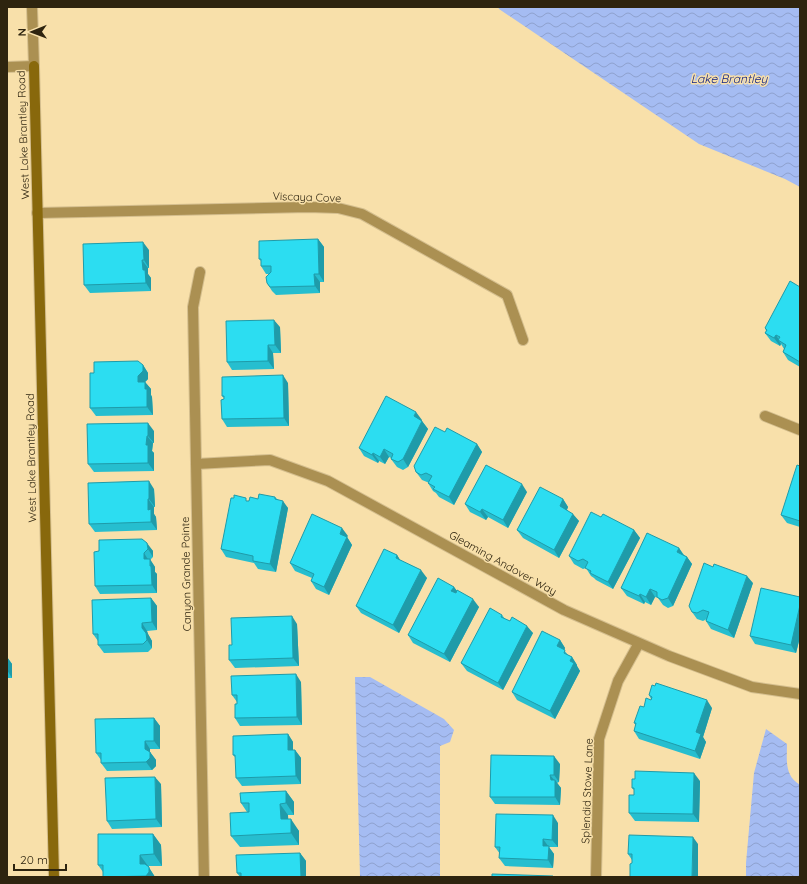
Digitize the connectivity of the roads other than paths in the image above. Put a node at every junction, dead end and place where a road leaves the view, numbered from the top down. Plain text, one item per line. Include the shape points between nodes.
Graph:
1 (32, 7) edge
2 (34, 66) junction
3 (7, 67) edge
4 (37, 213) junction
5 (200, 272) dead end
6 (523, 340) dead end
7 (765, 416) dead end
8 (800, 430) edge
9 (196, 464) junction
10 (639, 643) junction
11 (800, 694) edge
12 (54, 877) edge
13 (204, 877) edge
14 (596, 877) edge

1 - 2 street
2 - 3 street, West Lake Brantley Road
2 - 4 street, West Lake Brantley Road
4 - 6 street, Viscaya Cove via 308,207 338,208 362,214 507,295
4 - 12 street, West Lake Brantley Road
5 - 9 street, Canyon Grande Pointe via 193,307
7 - 8 street
9 - 10 street, Gleaming Andover Way via 270,460 328,481 564,610
9 - 13 street, Canyon Grande Pointe
10 - 11 street, Gleaming Andover Way via 752,687
10 - 14 street, Splendid Stowe Lane via 618,681 599,740

